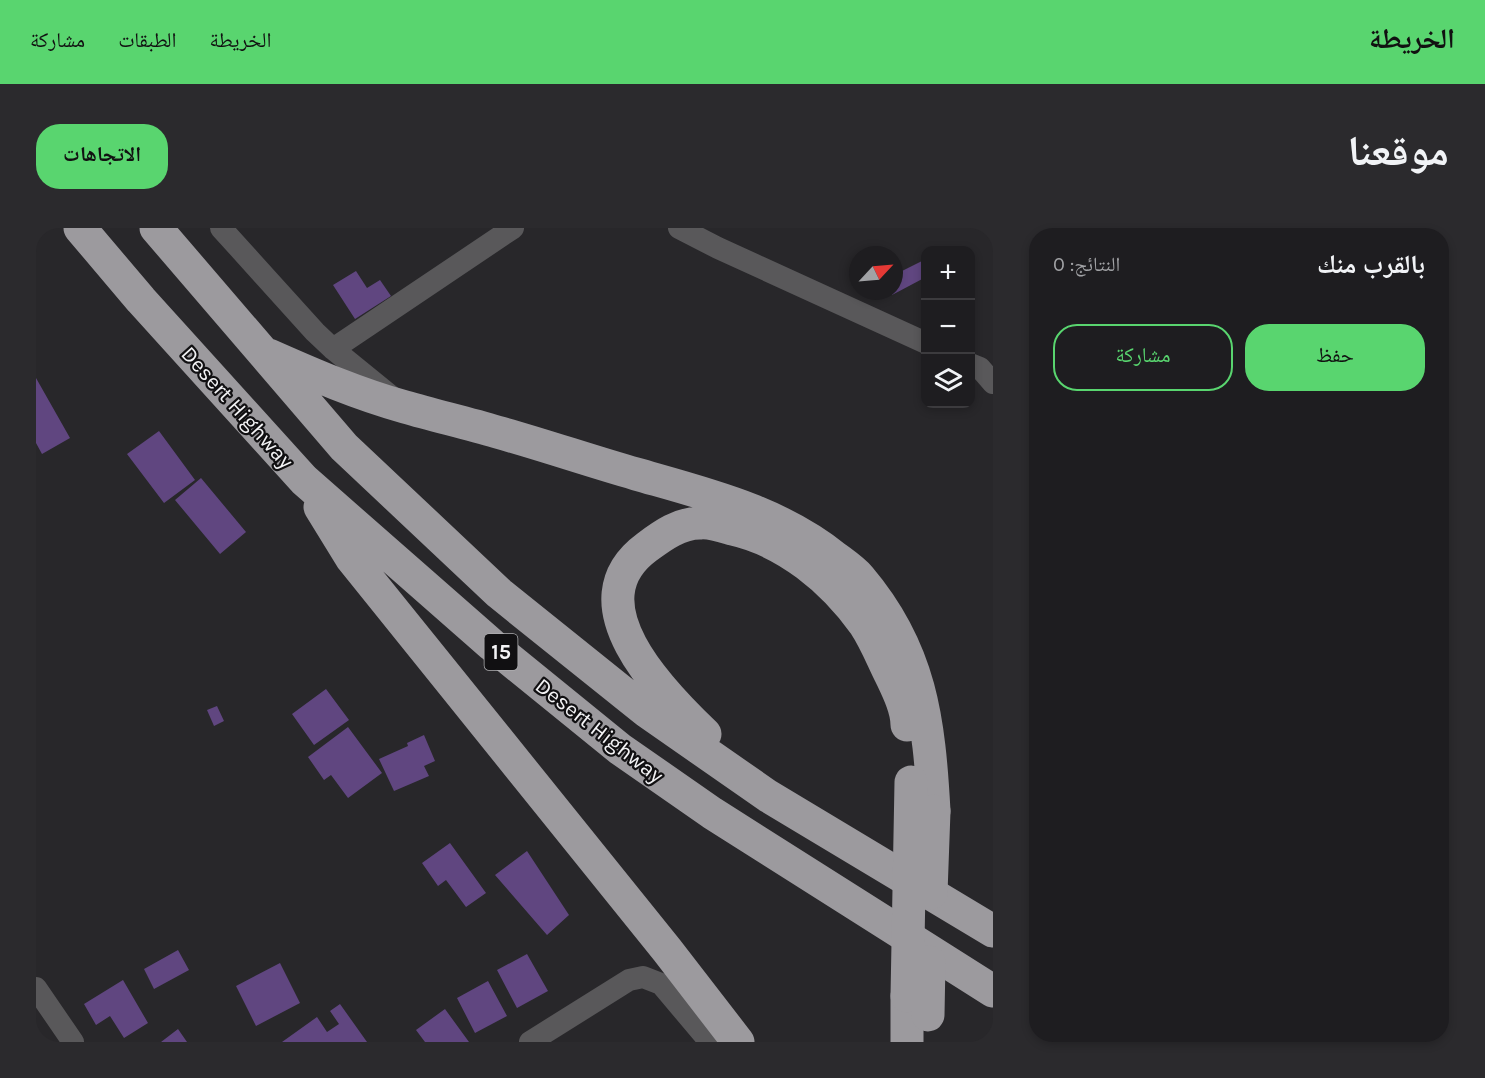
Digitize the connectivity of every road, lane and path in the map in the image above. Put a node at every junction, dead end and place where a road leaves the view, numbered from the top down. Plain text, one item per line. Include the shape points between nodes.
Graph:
1 (80, 228) edge
2 (156, 228) edge
3 (513, 228) edge
4 (679, 228) edge
5 (232, 231) edge
6 (921, 341) edge
7 (333, 350) junction
8 (261, 352) junction
9 (975, 366) edge
10 (993, 383) edge
11 (404, 407) junction
12 (304, 480) junction
13 (768, 796) junction
14 (993, 931) edge
15 (36, 988) edge
16 (993, 991) edge
17 (922, 1017) edge
18 (73, 1042) edge
19 (530, 1042) edge
20 (710, 1042) edge
21 (738, 1042) edge
22 (907, 1042) edge

1 - 12 highway, Desert Highway / 15
2 - 8 highway, Desert Highway / 15
3 - 7 street
4 - 6 street
5 - 7 street via 300,318
7 - 11 street
8 - 11 highway
8 - 13 highway, Desert Highway / 15 via 344,447 499,593 646,711
9 - 10 street
11 - 17 highway, bridge via 687,487 773,518 820,545 858,576 883,608 917,677 931,750 934,811
12 - 16 highway, Desert Highway / 15 via 492,645 620,749 712,813
12 - 21 highway via 352,559
13 - 14 highway, Desert Highway / 15
13 - 17 highway, bridge via 675,705 633,650 618,615 619,586 634,557 679,527 700,523 754,534 795,557 834,587 866,626 907,720
15 - 18 street
17 - 22 highway
19 - 20 street via 628,980 643,977 661,984

